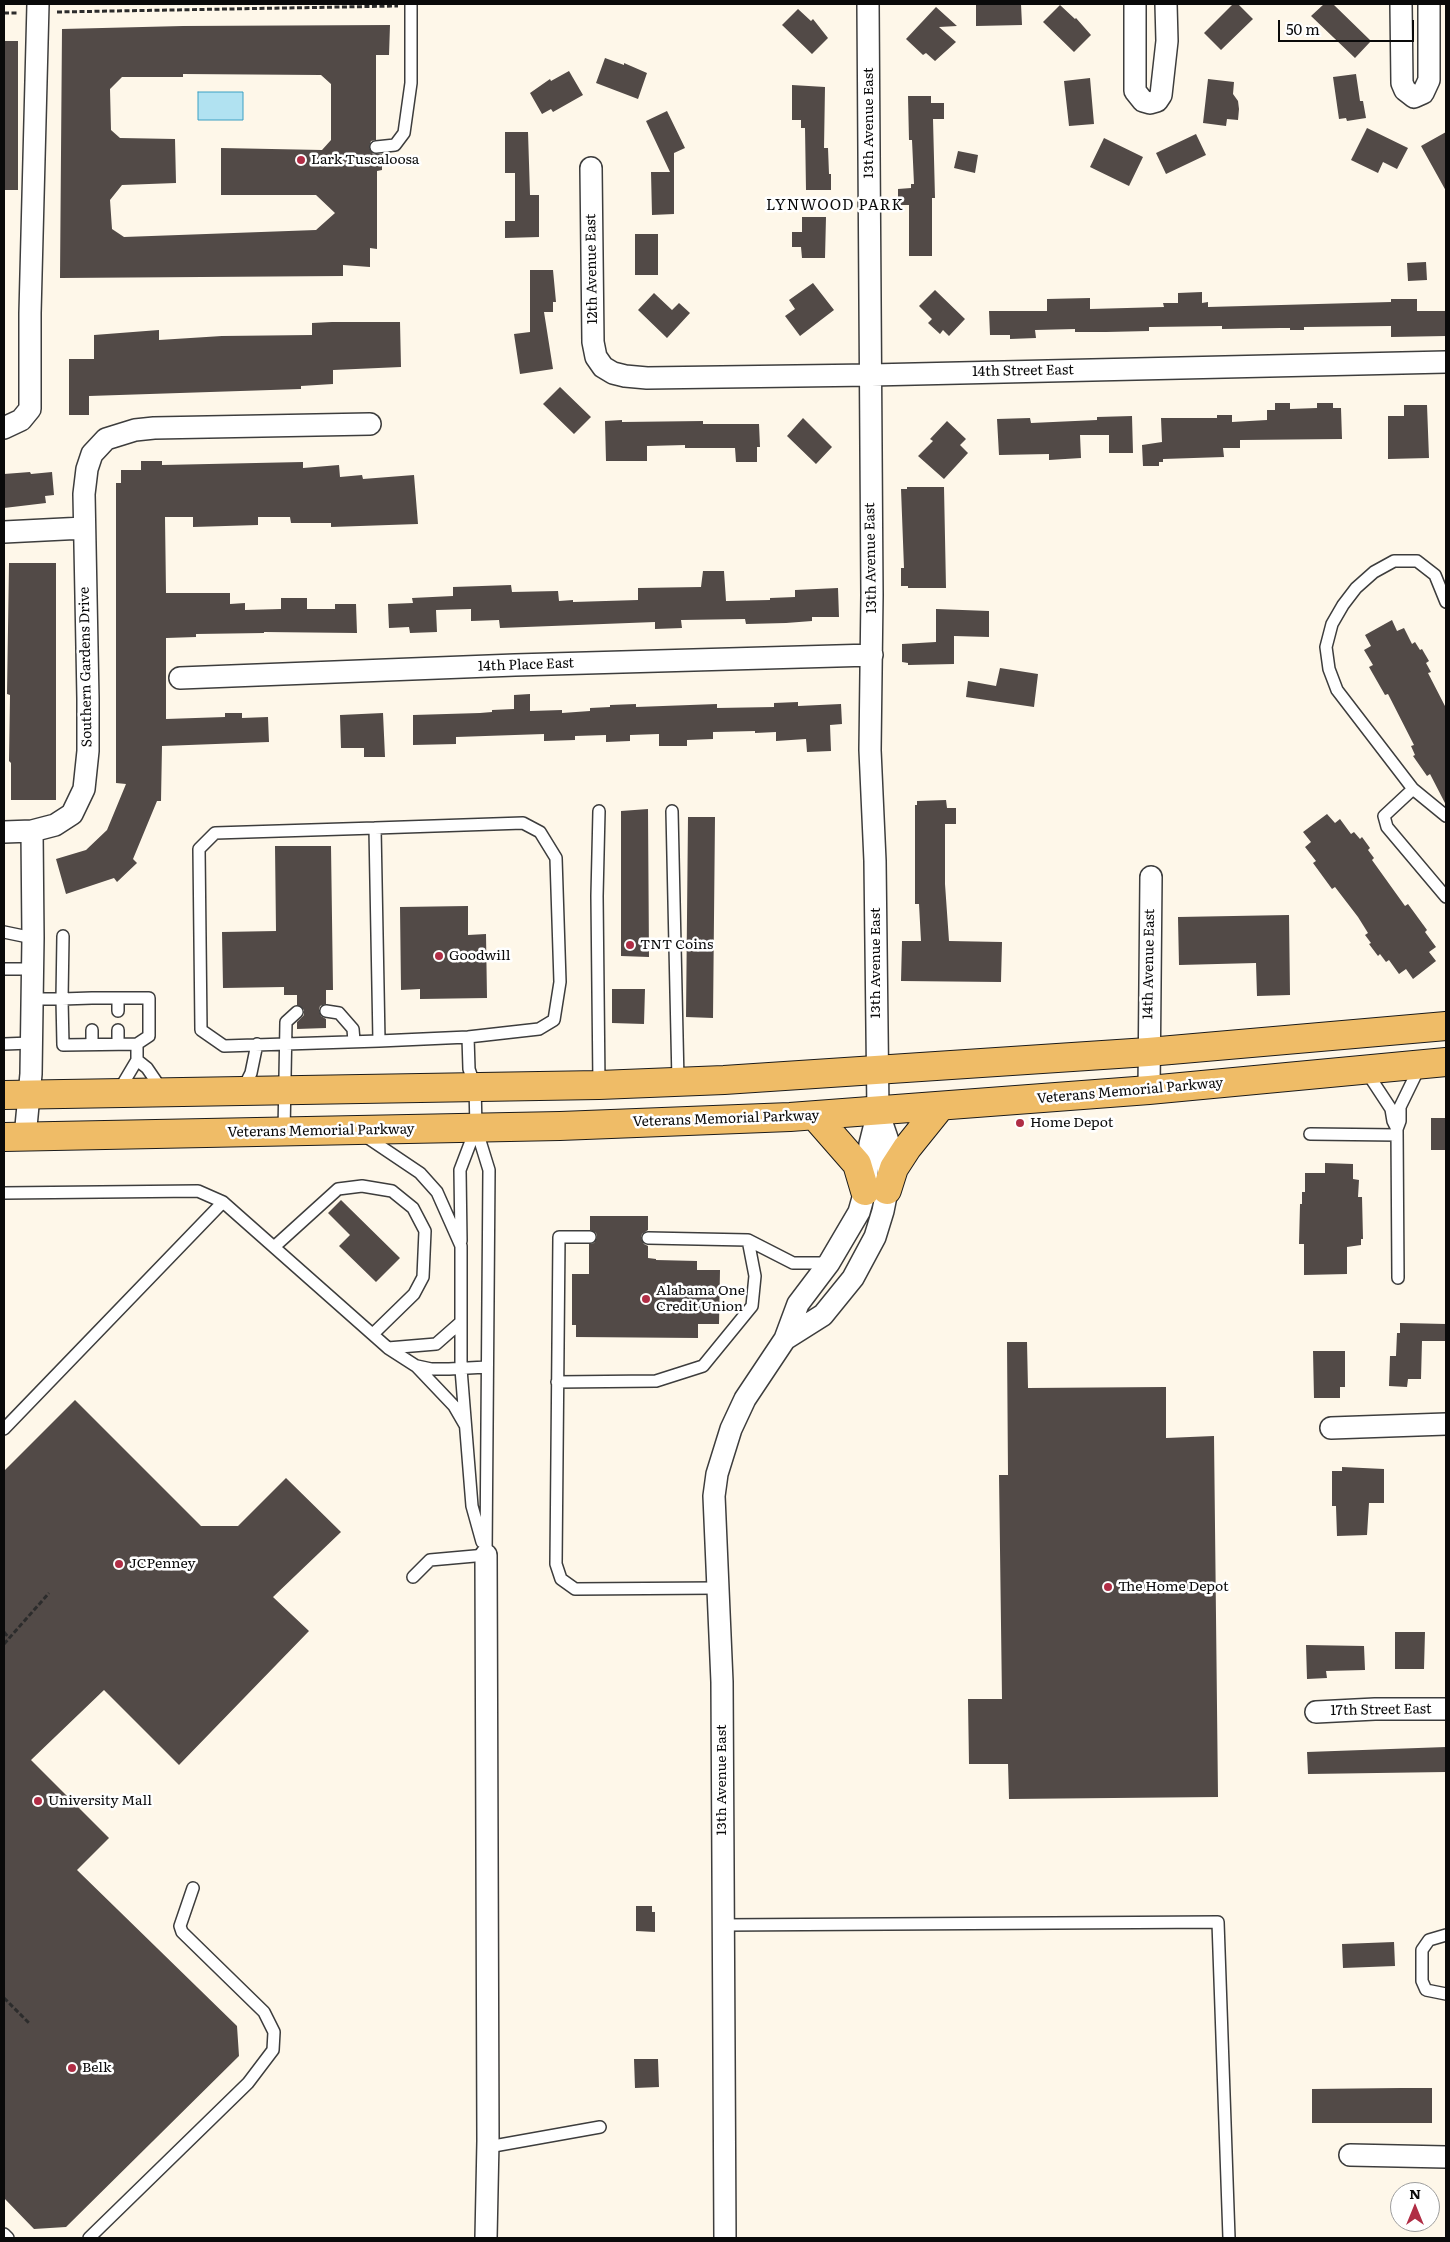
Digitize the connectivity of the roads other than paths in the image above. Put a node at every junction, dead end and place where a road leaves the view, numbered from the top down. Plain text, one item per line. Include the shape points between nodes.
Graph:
1 (868, 4) edge
2 (1135, 4) edge
3 (1166, 4) edge
4 (1402, 4) edge
5 (1429, 4) edge
6 (411, 5) edge
7 (38, 8) edge
8 (376, 147) dead end
9 (591, 168) dead end
10 (1446, 362) edge
11 (603, 367) joint
12 (870, 375) junction
13 (370, 424) dead end
14 (4, 428) edge
15 (84, 528) junction
16 (4, 532) edge
17 (1446, 602) edge
18 (872, 655) junction
19 (180, 678) dead end
20 (1413, 789) junction
21 (672, 810) dead end
22 (600, 811) dead end
23 (1446, 816) edge
24 (375, 828) junction
25 (32, 831) junction
26 (4, 832) edge
27 (1151, 877) dead end
28 (1446, 897) edge
29 (4, 932) edge
30 (63, 936) dead end
31 (33, 938) junction
32 (4, 968) edge
33 (33, 970) junction
34 (92, 998) junction
35 (118, 998) junction
36 (32, 999) junction
37 (62, 999) junction
38 (92, 1010) dead end
39 (118, 1011) dead end
40 (297, 1012) dead end
41 (326, 1012) dead end
42 (1446, 1026) edge
43 (92, 1030) dead end
44 (118, 1030) dead end
45 (468, 1037) junction
46 (354, 1041) junction
47 (379, 1041) junction
48 (31, 1043) junction
49 (286, 1043) junction
50 (4, 1044) edge
51 (92, 1044) junction
52 (118, 1044) junction
53 (137, 1044) junction
54 (257, 1044) junction
55 (1148, 1052) junction
56 (137, 1060) junction
57 (1433, 1063) edge
58 (1365, 1070) junction
59 (877, 1071) junction
60 (678, 1081) junction
61 (599, 1085) junction
62 (476, 1086) junction
63 (285, 1090) junction
64 (1149, 1090) junction
65 (242, 1091) junction
66 (162, 1092) junction
67 (117, 1093) junction
68 (17, 1095) edge
69 (940, 1107) junction
70 (878, 1112) junction
71 (815, 1116) junction
72 (476, 1128) junction
73 (356, 1129) junction
74 (284, 1132) junction
75 (1397, 1132) junction
76 (1310, 1134) dead end
77 (14, 1137) edge
78 (876, 1190) junction
79 (4, 1193) edge
80 (223, 1202) junction
81 (590, 1237) dead end
82 (648, 1238) dead end
83 (748, 1240) junction
84 (461, 1246) junction
85 (274, 1247) junction
86 (829, 1264) junction
87 (1398, 1278) dead end
88 (461, 1322) junction
89 (373, 1334) junction
90 (785, 1339) junction
91 (388, 1348) junction
92 (416, 1366) junction
93 (487, 1366) junction
94 (461, 1369) junction
95 (557, 1382) junction
96 (1446, 1424) edge
97 (465, 1425) junction
98 (1331, 1428) dead end
99 (4, 1429) edge
100 (486, 1555) junction
101 (413, 1577) dead end
102 (717, 1588) junction
103 (1446, 1709) edge
104 (1316, 1712) dead end
105 (194, 1888) dead end
106 (722, 1925) junction
107 (1446, 1935) edge
108 (1446, 1994) edge
109 (600, 2127) dead end
110 (488, 2147) junction
111 (1350, 2155) dead end
112 (1446, 2158) edge
113 (4, 2234) edge
114 (8, 2238) edge
115 (89, 2238) edge
116 (486, 2238) edge
117 (725, 2238) edge
118 (1229, 2238) edge

1 - 12 street, 13th Avenue East
2 - 3 street via 1135,91 1143,101 1150,103 1161,95 1164,79
4 - 5 street via 1402,83 1404,90 1414,97 1423,93 1429,80
6 - 8 lane via 411,83 404,133 395,145
7 - 14 street via 30,409 22,420
9 - 11 street, 12th Avenue East via 593,342 596,357
10 - 12 street, 14th Street East
11 - 12 street, 14th Street East via 613,373 647,378
12 - 18 street, 13th Avenue East
13 - 15 street, Southern Gardens Drive via 154,428 106,439 92,454 87,469
15 - 16 street
15 - 25 street, Southern Gardens Drive via 88,699 84,789 72,814 55,825
17 - 20 lane via 1434,575 1417,561 1394,561 1374,572 1342,605 1332,624 1326,647 1329,669 1338,690
18 - 19 street, 14th Place East via 515,664
18 - 59 street, 13th Avenue East via 870,750 875,861
20 - 23 lane
20 - 28 lane via 1384,816 1387,826
21 - 60 lane
22 - 61 lane via 597,896
24 - 45 lane via 523,823 540,832 556,858 560,982 554,1020 539,1029
24 - 47 lane
24 - 54 lane via 215,833 199,850 201,1030 224,1046
25 - 26 street, Southern Gardens Drive
25 - 31 street
27 - 55 street, 14th Avenue East
29 - 31 lane
30 - 37 lane
31 - 33 street
32 - 33 lane
33 - 36 street
34 - 35 lane
34 - 37 lane
34 - 38 lane
35 - 39 lane
35 - 53 lane via 149,998 148,1036
36 - 37 lane
36 - 48 street
37 - 51 lane via 63,1045
40 - 49 lane via 286,1022
41 - 46 lane via 338,1013 353,1029
42 - 55 main road
43 - 51 lane
44 - 52 lane
45 - 47 lane
45 - 62 lane via 469,1070
46 - 47 lane
46 - 49 lane
48 - 50 lane
48 - 68 street
49 - 54 lane
49 - 63 lane
51 - 52 lane
52 - 53 lane
53 - 56 lane
54 - 65 lane via 251,1073
55 - 59 main road
55 - 64 street, 14th Avenue East
56 - 66 lane via 147,1068
56 - 67 lane
57 - 58 main road, Veterans Memorial Parkway
57 - 75 lane via 1400,1107
58 - 64 main road, Veterans Memorial Parkway
58 - 75 lane via 1391,1109
59 - 60 main road
59 - 70 street, 13th Avenue East
60 - 61 main road
61 - 62 main road
62 - 63 main road
62 - 72 lane
63 - 65 main road
63 - 74 lane
64 - 69 main road, Veterans Memorial Parkway
65 - 66 main road
66 - 67 main road
67 - 68 main road
68 - 77 street
69 - 70 main road, Veterans Memorial Parkway
69 - 78 main road
70 - 71 main road, Veterans Memorial Parkway
70 - 78 street, 13th Avenue East via 870,1144
71 - 72 main road, Veterans Memorial Parkway
71 - 78 main road
72 - 73 main road, Veterans Memorial Parkway
72 - 84 lane via 460,1170
72 - 93 lane via 489,1170
73 - 74 main road, Veterans Memorial Parkway
73 - 84 lane via 420,1172 437,1192
74 - 77 main road, Veterans Memorial Parkway
75 - 76 lane
75 - 87 lane
78 - 86 street, 13th Avenue East via 859,1212
78 - 90 street, 13th Avenue East via 883,1212 875,1237 853,1278 822,1315
79 - 80 lane via 198,1191
80 - 85 lane
80 - 99 lane
81 - 95 lane via 558,1237
82 - 83 lane
83 - 86 lane via 793,1262
83 - 95 lane via 755,1276 752,1306 703,1366 656,1381
84 - 88 lane
85 - 89 lane
85 - 89 lane via 338,1189 362,1186 392,1191 414,1208 425,1231 423,1277 414,1294
86 - 90 street, 13th Avenue East via 798,1304
88 - 91 lane via 436,1344
88 - 94 lane
89 - 91 lane
90 - 102 street, 13th Avenue East via 730,1429 717,1474 714,1496
91 - 92 lane
92 - 94 lane
92 - 97 lane via 454,1406
93 - 94 lane
93 - 100 lane
94 - 97 lane
95 - 102 lane via 556,1564 561,1579 575,1589
96 - 98 street
97 - 100 lane via 472,1506
100 - 101 lane via 430,1560
100 - 110 street
102 - 106 street, 13th Avenue East via 722,1682
103 - 104 street, 17th Street East
105 - 115 lane via 180,1926 182,1932 264,2012 274,2032 273,2050 248,2083
106 - 117 street, 13th Avenue East
106 - 118 lane via 1218,1922
107 - 108 lane via 1429,1940 1422,1950 1422,1981 1426,1990
109 - 110 lane
110 - 116 street
111 - 112 street
113 - 114 lane

